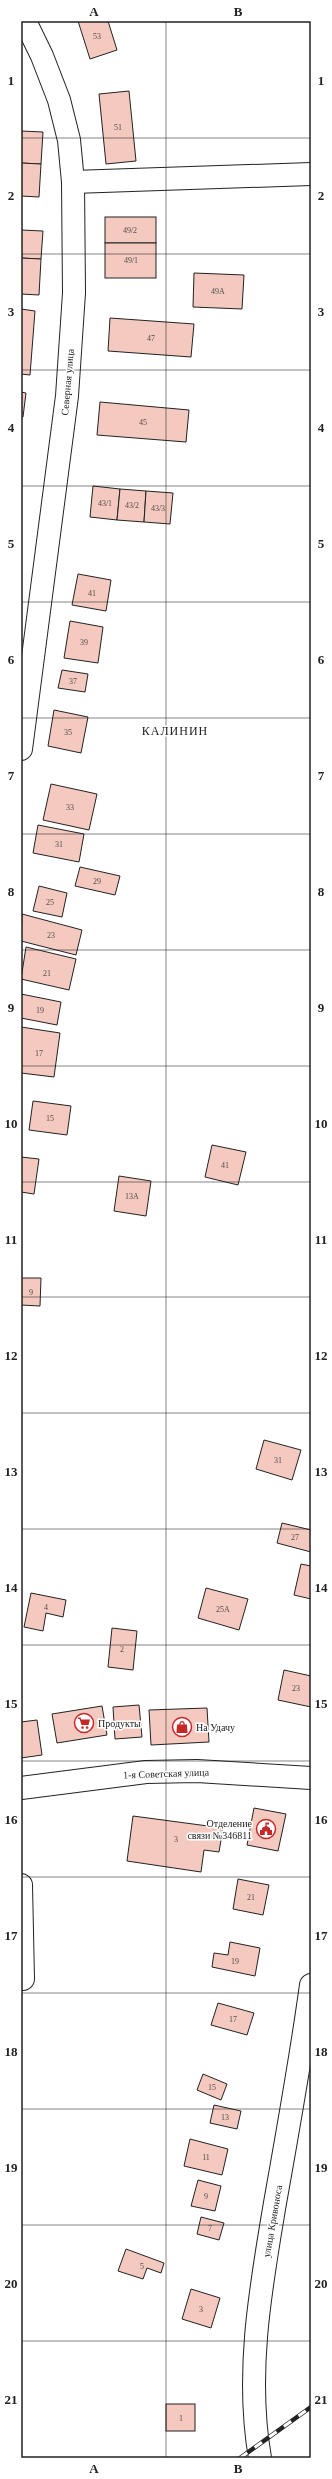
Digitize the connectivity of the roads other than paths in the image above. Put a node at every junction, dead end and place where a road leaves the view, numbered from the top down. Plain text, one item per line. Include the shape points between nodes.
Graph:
1 (25, 21) edge
2 (311, 174) edge
3 (73, 182) junction
4 (21, 749) edge
5 (311, 1778) edge
6 (21, 1788) edge
7 (21, 1885) edge
8 (23, 1980) dead end
9 (311, 1985) edge
10 (260, 2458) edge

1 - 3 street, Северная улица via 59,100 69,140
2 - 3 street
3 - 4 street, Северная улица via 74,293 67,396
5 - 6 street, 1-я Советская улица via 197,1771 146,1772
7 - 8 street
9 - 10 street, улица Кривоноса via 261,2284 254,2369 255,2431

